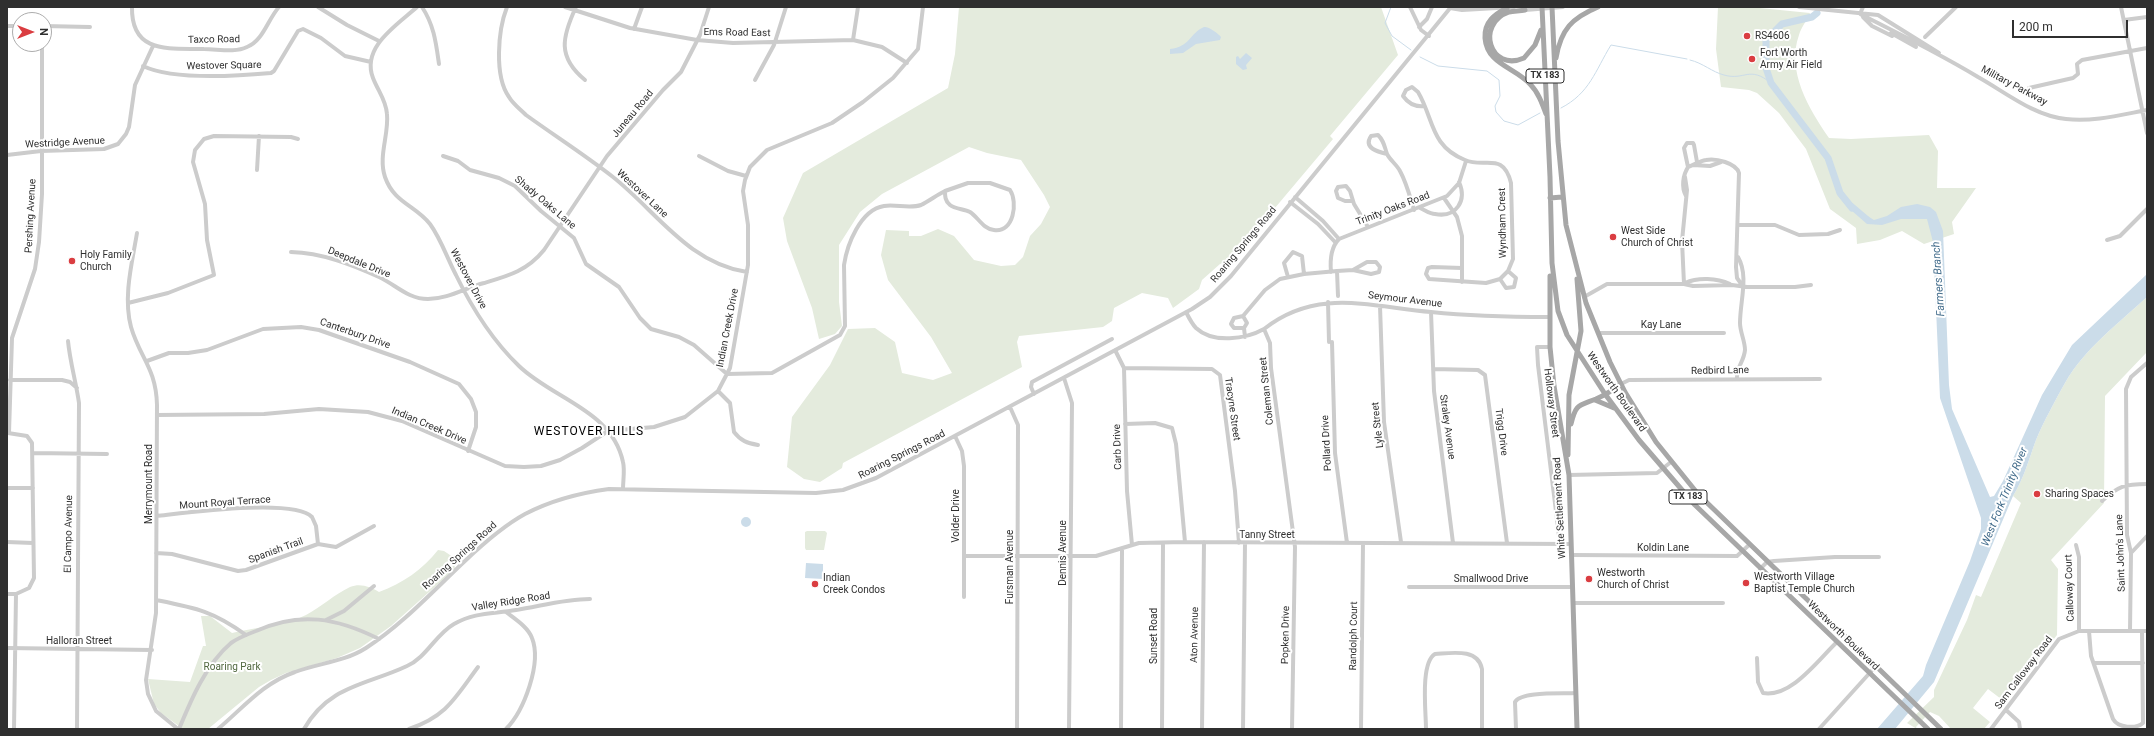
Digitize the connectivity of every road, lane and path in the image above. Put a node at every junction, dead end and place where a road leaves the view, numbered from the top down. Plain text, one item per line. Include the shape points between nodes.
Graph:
1 (132, 7) edge
2 (279, 7) edge
3 (318, 7) edge
4 (417, 7) edge
5 (422, 7) edge
6 (507, 7) edge
7 (565, 7) edge
8 (642, 7) edge
9 (709, 7) edge
10 (786, 7) edge
11 (858, 7) edge
12 (923, 7) edge
13 (1410, 7) edge
14 (1432, 7) edge
15 (1450, 7) edge
16 (1514, 7) edge
17 (1540, 7) edge
18 (1552, 7) edge
19 (1563, 7) edge
20 (1598, 7) edge
21 (1799, 7) edge
22 (1863, 7) edge
23 (1956, 7) edge
24 (2121, 7) edge
25 (1507, 8) edge
26 (575, 9) edge
27 (1525, 10) joint
28 (1860, 14) junction
29 (2147, 17) edge
30 (2124, 20) junction
31 (52, 26) edge
32 (1419, 26) junction
33 (90, 27) dead end
34 (1542, 27) junction
35 (634, 29) junction
36 (1429, 36) junction
37 (1925, 37) dead end
38 (697, 40) junction
39 (853, 40) junction
40 (379, 41) junction
41 (775, 42) junction
42 (153, 46) junction
43 (2147, 48) edge
44 (2131, 51) junction
45 (42, 52) edge
46 (1947, 59) junction
47 (371, 62) junction
48 (907, 63) junction
49 (439, 64) dead end
50 (143, 66) junction
51 (1555, 69) junction
52 (585, 80) dead end
53 (755, 80) dead end
54 (2029, 88) dead end
55 (1424, 106) junction
56 (2145, 110) edge
57 (1548, 118) junction
58 (2147, 133) edge
59 (259, 136) junction
60 (298, 139) dead end
61 (1558, 141) junction
62 (1548, 142) junction
63 (41, 150) junction
64 (1387, 154) junction
65 (7, 155) edge
66 (443, 156) dead end
67 (699, 156) dead end
68 (1466, 161) junction
69 (1722, 162) junction
70 (1695, 164) junction
71 (1688, 167) junction
72 (600, 168) junction
73 (257, 170) dead end
74 (746, 176) junction
75 (1459, 182) junction
76 (945, 191) junction
77 (1295, 197) junction
78 (1562, 197) junction
79 (1444, 198) junction
80 (1550, 198) junction
81 (1353, 201) junction
82 (1290, 202) junction
83 (1420, 208) junction
84 (1414, 210) junction
85 (2147, 210) edge
86 (1453, 211) junction
87 (1738, 224) junction
88 (560, 226) junction
89 (1368, 227) junction
90 (1840, 230) dead end
91 (137, 233) dead end
92 (1339, 238) junction
93 (2107, 240) dead end
94 (1335, 242) junction
95 (291, 252) dead end
96 (1738, 256) junction
97 (1552, 263) junction
98 (1462, 268) junction
99 (1576, 269) junction
100 (1353, 270) junction
101 (1337, 271) junction
102 (1508, 271) junction
103 (747, 272) junction
104 (1331, 272) junction
105 (1304, 274) junction
106 (1288, 277) junction
107 (1500, 279) junction
108 (1462, 282) junction
109 (1684, 284) junction
110 (1742, 285) junction
111 (1811, 285) dead end
112 (464, 291) junction
113 (1338, 296) dead end
114 (1584, 297) junction
115 (1328, 302) junction
116 (128, 303) junction
117 (1380, 306) junction
118 (1186, 312) junction
119 (1431, 312) junction
120 (1243, 316) junction
121 (1549, 317) junction
122 (1244, 328) junction
123 (1264, 329) junction
124 (1598, 333) junction
125 (1724, 333) dead end
126 (1245, 336) junction
127 (1112, 339) dead end
128 (68, 341) dead end
129 (1550, 347) junction
130 (1115, 350) junction
131 (1577, 352) junction
132 (147, 361) junction
133 (2147, 363) edge
134 (1124, 368) junction
135 (1434, 369) junction
136 (727, 374) junction
137 (1064, 378) junction
138 (1737, 378) junction
139 (1820, 379) dead end
140 (10, 380) junction
141 (1621, 384) junction
142 (77, 388) junction
143 (718, 391) junction
144 (1034, 394) junction
145 (1605, 394) junction
146 (1595, 400) junction
147 (1010, 407) junction
148 (1617, 410) junction
149 (157, 415) junction
150 (1125, 424) junction
151 (608, 431) junction
152 (8, 433) edge
153 (1569, 433) junction
154 (955, 436) junction
155 (758, 445) dead end
156 (468, 451) junction
157 (33, 453) junction
158 (78, 454) junction
159 (107, 454) dead end
160 (1671, 462) junction
161 (1568, 464) junction
162 (1663, 469) junction
163 (1569, 475) junction
164 (2127, 484) junction
165 (2147, 484) edge
166 (7, 488) edge
167 (33, 488) junction
168 (623, 489) junction
169 (2102, 501) dead end
170 (157, 516) junction
171 (374, 526) dead end
172 (2147, 536) edge
173 (7, 542) edge
174 (1185, 542) junction
175 (1204, 542) junction
176 (1294, 542) junction
177 (1401, 542) junction
178 (34, 543) junction
179 (1163, 543) junction
180 (1239, 543) junction
181 (1245, 543) junction
182 (1346, 543) junction
183 (1363, 543) junction
184 (1453, 543) junction
185 (1507, 543) junction
186 (318, 544) junction
187 (1560, 544) junction
188 (1571, 544) junction
189 (1132, 545) junction
190 (1749, 545) junction
191 (2076, 545) dead end
192 (1122, 550) junction
193 (1742, 552) junction
194 (156, 553) junction
195 (2130, 553) junction
196 (1572, 555) junction
197 (964, 556) junction
198 (1018, 556) junction
199 (1071, 557) junction
200 (1879, 557) dead end
201 (1766, 562) junction
202 (1760, 569) junction
203 (374, 586) dead end
204 (1409, 587) dead end
205 (1572, 587) junction
206 (7, 594) edge
207 (16, 594) junction
208 (964, 597) dead end
209 (590, 599) dead end
210 (156, 600) junction
211 (1573, 603) junction
212 (1723, 603) dead end
213 (506, 612) junction
214 (326, 620) junction
215 (2079, 631) junction
216 (2089, 631) junction
217 (2130, 631) junction
218 (2145, 631) edge
219 (246, 635) junction
220 (379, 639) junction
221 (1836, 642) junction
222 (7, 648) edge
223 (15, 648) junction
224 (76, 649) junction
225 (152, 650) junction
226 (1757, 658) dead end
227 (2094, 663) junction
228 (2143, 663) junction
229 (1876, 666) junction
230 (478, 667) dead end
231 (1869, 673) junction
232 (1576, 693) junction
233 (2006, 710) junction
234 (222, 727) edge
235 (14, 729) edge
236 (77, 729) edge
237 (178, 729) edge
238 (218, 729) edge
239 (304, 729) edge
240 (409, 729) edge
241 (506, 729) edge
242 (1017, 729) edge
243 (1069, 729) edge
244 (1121, 729) edge
245 (1162, 729) edge
246 (1202, 729) edge
247 (1243, 729) edge
248 (1292, 729) edge
249 (1361, 729) edge
250 (1426, 729) edge
251 (1482, 729) edge
252 (1516, 729) edge
253 (1577, 729) edge
254 (1819, 729) edge
255 (1928, 729) edge
256 (1941, 729) edge
257 (1991, 729) edge
258 (2020, 729) edge

1 - 42 street via 137,30 145,41
2 - 42 street, Taxco Road via 254,44 242,49 167,49
3 - 40 street
4 - 40 street
5 - 49 street via 435,34
6 - 72 street, Westover Lane via 501,28 500,53 502,78 508,96 531,118
7 - 26 street, Ems Road East
8 - 35 street
9 - 38 street, Juneau Road
10 - 41 street
11 - 39 street
12 - 48 street, Indian Creek Drive via 918,50
13 - 32 street
14 - 32 street via 1427,19
15 - 25 street via 1462,10
15 - 36 street, Roaring Springs Road
16 - 25 street
17 - 34 main road, Westworth Boulevard / TX 183
18 - 51 main road, Westworth Boulevard / TX 183
19 - 27 street
20 - 51 main road via 1578,16 1566,29
21 - 28 street
22 - 28 street
23 - 37 street
24 - 30 street
25 - 57 main road via 1488,22 1484,34 1485,46 1494,59 1530,83 1540,98
26 - 35 street, Ems Road East
26 - 52 street via 566,32 565,52 571,66
27 - 34 main road via 1509,12 1492,25 1489,35 1490,46 1497,55 1507,60 1524,58 1535,45
28 - 46 street, Military Parkway
28 - 46 street, Military Parkway via 1910,44
28 - 46 street, Military Parkway via 1873,14 1883,18
29 - 30 street
30 - 44 street
31 - 33 street
32 - 36 street
34 - 57 main road, Westworth Boulevard / TX 183
35 - 38 street, Ems Road East
36 - 77 street, Roaring Springs Road
38 - 41 street, Ems Road East via 733,43
38 - 72 street, Juneau Road via 681,72 663,90
39 - 41 street, Ems Road East
39 - 48 street, Ems Road East via 882,47
40 - 47 street
41 - 53 street
42 - 50 street
43 - 44 street
44 - 54 street via 2082,60 2077,64 2078,74 2073,78
44 - 56 street
45 - 63 street, Pershing Avenue
46 - 56 street, Military Parkway via 2030,106 2064,119 2093,119
47 - 50 street, Westover Square via 345,56 321,38 303,29 298,31 274,71 270,73 177,75
47 - 112 street, Westover Drive via 371,73 387,108 382,167 385,178 395,196 430,224
48 - 74 street, Indian Creek Drive via 880,89 832,123 767,150 755,161
50 - 63 street, Westridge Avenue via 132,96 129,127 121,141 113,147 104,149
51 - 61 main road, Westworth Boulevard / TX 183
55 - 55 street via 1418,92 1412,88 1406,90 1403,96 1407,100 1419,107
55 - 68 street via 1439,142
56 - 58 street
57 - 62 main road, Westworth Boulevard / TX 183
59 - 60 street
59 - 73 street
59 - 116 street via 209,137 201,141 195,150 193,162 206,204 207,246 214,275 168,293
61 - 62 main road
61 - 78 main road, Westworth Boulevard / TX 183
62 - 80 main road, Westworth Boulevard / TX 183
63 - 65 street, Westridge Avenue
63 - 140 street, Pershing Avenue via 39,250 12,338
64 - 64 street via 1383,140 1378,135 1371,136 1369,145 1373,150
64 - 84 street via 1399,170
66 - 88 street, Shady Oaks Lane via 470,170 516,186
67 - 74 street via 728,171
68 - 75 street, Trinity Oaks Road
68 - 102 street, Wyndham Crest via 1497,163 1509,175 1513,259
69 - 70 street via 1710,166
69 - 70 street via 1708,159
69 - 87 street via 1738,167
70 - 71 street
70 - 71 street via 1694,144 1687,143 1684,148
71 - 109 street via 1683,188 1686,196 1682,241
72 - 88 street, Juneau Road
72 - 103 street, Westover Lane via 689,247 726,268
74 - 103 street, Indian Creek Drive via 743,191 748,233
75 - 79 street, Trinity Oaks Road
75 - 86 street via 1464,192 1461,203
76 - 76 street via 968,183 1004,186 1014,196 1014,214 1004,228 988,229 971,213 950,205 946,200
76 - 136 street via 920,205 882,206 870,213 862,222 845,255 845,326 840,335 772,373
77 - 82 street, Roaring Springs Road
77 - 92 street
78 - 80 main road
78 - 99 main road, Westworth Boulevard / TX 183
79 - 83 street, Trinity Oaks Road
79 - 86 street
80 - 97 main road, Westworth Boulevard / TX 183
81 - 81 street via 1346,186 1338,187 1338,198 1345,202
81 - 89 street
82 - 94 street via 1318,224
82 - 118 street, Roaring Springs Road via 1227,280 1205,300
83 - 84 street, Trinity Oaks Road
83 - 86 street via 1434,214
84 - 89 street, Trinity Oaks Road
85 - 93 street via 2120,236
86 - 98 street via 1462,236
87 - 90 street via 1775,225 1799,235 1828,234
87 - 96 street
88 - 112 street, Deepdale Drive via 536,260 526,268
88 - 136 street, Shady Oaks Lane via 574,238 586,264 619,287 646,325 694,345
89 - 92 street, Trinity Oaks Road
91 - 116 street, Merrymount Road
92 - 94 street, Trinity Oaks Road
94 - 104 street via 1331,256
95 - 112 street, Deepdale Drive via 334,258 378,277 413,297 440,298
96 - 110 street via 1743,267
96 - 110 street via 1737,278
97 - 121 main road, White Settlement Road
97 - 131 main road, Westworth Boulevard / TX 183 via 1558,311
98 - 108 street
98 - 108 street via 1432,266 1426,274 1430,279
99 - 114 main road, Westworth Boulevard / TX 183
99 - 131 main road via 1581,315
100 - 100 street via 1374,274 1379,272 1380,267 1371,261
100 - 101 street
101 - 104 street
101 - 113 street
102 - 107 street, Wyndham Crest
102 - 107 street, Wyndham Crest via 1516,278 1514,287 1506,288
103 - 136 street, Indian Creek Drive via 736,339
104 - 105 street
105 - 106 street
105 - 106 street via 1302,256 1293,252 1284,263
106 - 120 street via 1271,284
107 - 108 street via 1486,283
109 - 110 street
109 - 114 street via 1607,284
110 - 111 street
110 - 138 street via 1740,325 1745,348 1743,360 1737,368
112 - 151 street, Westover Drive via 483,322 520,367 546,387 592,415
114 - 124 main road, Westworth Boulevard / TX 183
115 - 117 street, Seymour Avenue
115 - 123 street, Seymour Avenue via 1299,309 1277,319
115 - 182 street, Pollard Drive via 1335,453
116 - 132 street, Merrymount Road via 131,328
117 - 119 street, Seymour Avenue
117 - 177 street, Lyle Street via 1384,422
118 - 126 street via 1197,329 1206,334 1217,338
118 - 130 street, Roaring Springs Road
119 - 121 street, Seymour Avenue via 1516,318
119 - 135 street, Straley Avenue
120 - 122 street via 1247,323
120 - 122 street via 1234,318 1231,324 1234,328
121 - 129 main road, White Settlement Road
122 - 126 street
123 - 126 street
123 - 176 street, Coleman Street via 1270,342 1271,368
124 - 125 street, Kay Lane
124 - 141 main road, Westworth Boulevard / TX 183
127 - 144 street via 1032,382
128 - 142 street, El Campo Avenue
129 - 161 main road, White Settlement Road
129 - 187 street, Holloway Street via 1537,347
130 - 134 street, Carb Drive
130 - 137 street, Roaring Springs Road
131 - 145 main road, Westworth Boulevard / TX 183
131 - 153 main road via 1569,395
132 - 149 street, Merrymount Road via 156,385
132 - 156 street, Canterbury Drive via 169,353 207,350 263,329 313,328 410,362 459,384 471,399 476,412 476,427
133 - 164 street, Saint John's Lane via 2129,379 2126,389
134 - 150 street, Carb Drive
134 - 180 street, Tracyne Street via 1212,369 1220,375
135 - 184 street, Straley Avenue via 1434,392
135 - 185 street, Trigg Drive via 1478,370 1484,375
136 - 143 street, Indian Creek Drive
137 - 144 street, Roaring Springs Road
137 - 199 street, Dennis Avenue via 1072,403
138 - 139 street, Redbird Lane
138 - 141 street, Redbird Lane via 1629,380
140 - 142 street via 62,380
140 - 152 street, Pershing Avenue
141 - 145 main road
141 - 160 main road, Westworth Boulevard / TX 183 via 1633,407
142 - 158 street, El Campo Avenue
143 - 151 street, Indian Creek Drive via 685,417 671,423
143 - 155 street via 730,403 734,432 744,441
144 - 147 street, Roaring Springs Road
145 - 146 main road
145 - 148 main road, Westworth Boulevard / TX 183
146 - 148 main road
146 - 153 main road via 1586,401 1574,412
147 - 154 street, Roaring Springs Road
147 - 198 street, Fursman Avenue via 1018,425
148 - 162 main road, Westworth Boulevard / TX 183
149 - 156 street, Indian Creek Drive via 264,414 342,409 386,415
149 - 170 street, Merrymount Road
150 - 174 street via 1156,423 1172,428 1176,444
150 - 189 street, Carb Drive
151 - 156 street, Indian Creek Drive via 560,460 541,466 505,466
151 - 168 street, Westover Drive via 623,462
152 - 157 street via 27,436 32,443
153 - 161 main road
154 - 168 street, Roaring Springs Road via 876,478 843,490 816,493
154 - 197 street, Volder Drive via 962,451 964,466
157 - 158 street
157 - 167 street
158 - 159 street
158 - 224 street, El Campo Avenue
160 - 162 street
160 - 190 main road, Westworth Boulevard / TX 183 via 1698,494
161 - 163 main road, White Settlement Road
162 - 163 street via 1657,473 1641,475
162 - 193 main road, Westworth Boulevard / TX 183
163 - 188 main road, White Settlement Road
164 - 165 street
164 - 169 street via 2113,491
164 - 195 street, Saint John's Lane via 2127,535
166 - 167 street
167 - 178 street
168 - 220 street, Roaring Springs Road via 593,491 564,498 514,521 491,537
170 - 186 street, Mount Royal Terrace via 219,509 297,510 310,514 315,522
170 - 194 street, Merrymount Road
171 - 186 street, Spanish Trail via 336,547
172 - 195 street
173 - 178 street
174 - 175 street, Tanny Street
174 - 179 street, Tanny Street
175 - 180 street, Tanny Street
175 - 246 street, Aton Avenue
176 - 181 street, Tanny Street
176 - 182 street, Tanny Street
176 - 248 street, Popken Drive
177 - 183 street, Tanny Street
177 - 184 street, Tanny Street
178 - 207 street via 33,582 29,588
179 - 189 street, Tanny Street
179 - 245 street, Sunset Road
180 - 181 street, Tanny Street
181 - 247 street
182 - 183 street, Tanny Street
183 - 249 street, Randolph Court
184 - 185 street, Tanny Street
185 - 187 street, Tanny Street
186 - 194 street, Spanish Trail via 238,571 172,554
187 - 188 street, Tanny Street
188 - 196 main road, White Settlement Road
189 - 192 street, Tanny Street
190 - 193 street
190 - 201 main road, Westworth Boulevard / TX 183
191 - 215 street, Calloway Court via 2079,557
192 - 199 street, Tanny Street via 1096,556
192 - 244 street
193 - 196 street, Koldin Lane via 1737,556
193 - 202 main road, Westworth Boulevard / TX 183
194 - 210 street, Merrymount Road
195 - 217 street, Saint John's Lane
196 - 205 main road, White Settlement Road
197 - 198 street, Tanny Street
197 - 208 street, Volder Drive
198 - 199 street, Tanny Street
198 - 242 street, Fursman Avenue
199 - 243 street, Dennis Avenue
200 - 201 street
201 - 202 street
201 - 229 main road, Westworth Boulevard / TX 183
202 - 221 main road, Westworth Boulevard / TX 183
203 - 214 street via 344,611
204 - 205 street, Smallwood Drive
205 - 211 main road, White Settlement Road
206 - 207 street
207 - 223 street
209 - 213 street, Valley Ridge Road via 572,599
210 - 219 street via 198,608 226,620
210 - 225 street, Merrymount Road
211 - 212 street
211 - 232 main road, White Settlement Road
213 - 239 street, Valley Ridge Road via 472,615 453,624 411,664 362,682 332,698 315,713
213 - 241 street via 528,632 534,643 535,656 533,673 524,701
214 - 219 street via 304,618 273,623
214 - 220 street via 356,627
215 - 216 street, Sam Calloway Road
215 - 233 street, Sam Calloway Road via 2059,639
216 - 217 street, Sam Calloway Road
216 - 227 street via 2089,646
217 - 218 street, Sam Calloway Road
218 - 228 street
219 - 237 street via 232,643 211,668
220 - 234 street, Roaring Springs Road via 364,650 346,658 295,672 275,681 256,694
221 - 226 street via 1792,686 1770,694 1763,693 1760,688
221 - 231 main road, Westworth Boulevard / TX 183
222 - 223 street, Halloran Street
223 - 224 street, Halloran Street
223 - 235 street
224 - 225 street, Halloran Street
224 - 236 street, El Campo Avenue
225 - 237 street, Merrymount Road via 146,680 148,694 156,711
227 - 228 street
227 - 228 street via 2117,724 2139,726 2143,723
229 - 231 street
229 - 256 main road, Westworth Boulevard / TX 183
230 - 240 street via 450,705 434,719
231 - 254 street
231 - 255 main road, Westworth Boulevard / TX 183
232 - 252 street via 1522,696 1516,699
232 - 253 main road, White Settlement Road
233 - 257 street, Sam Calloway Road
233 - 258 street via 2019,722
234 - 238 street, Roaring Springs Road
250 - 251 street via 1425,681 1428,662 1435,654 1468,654 1480,660

